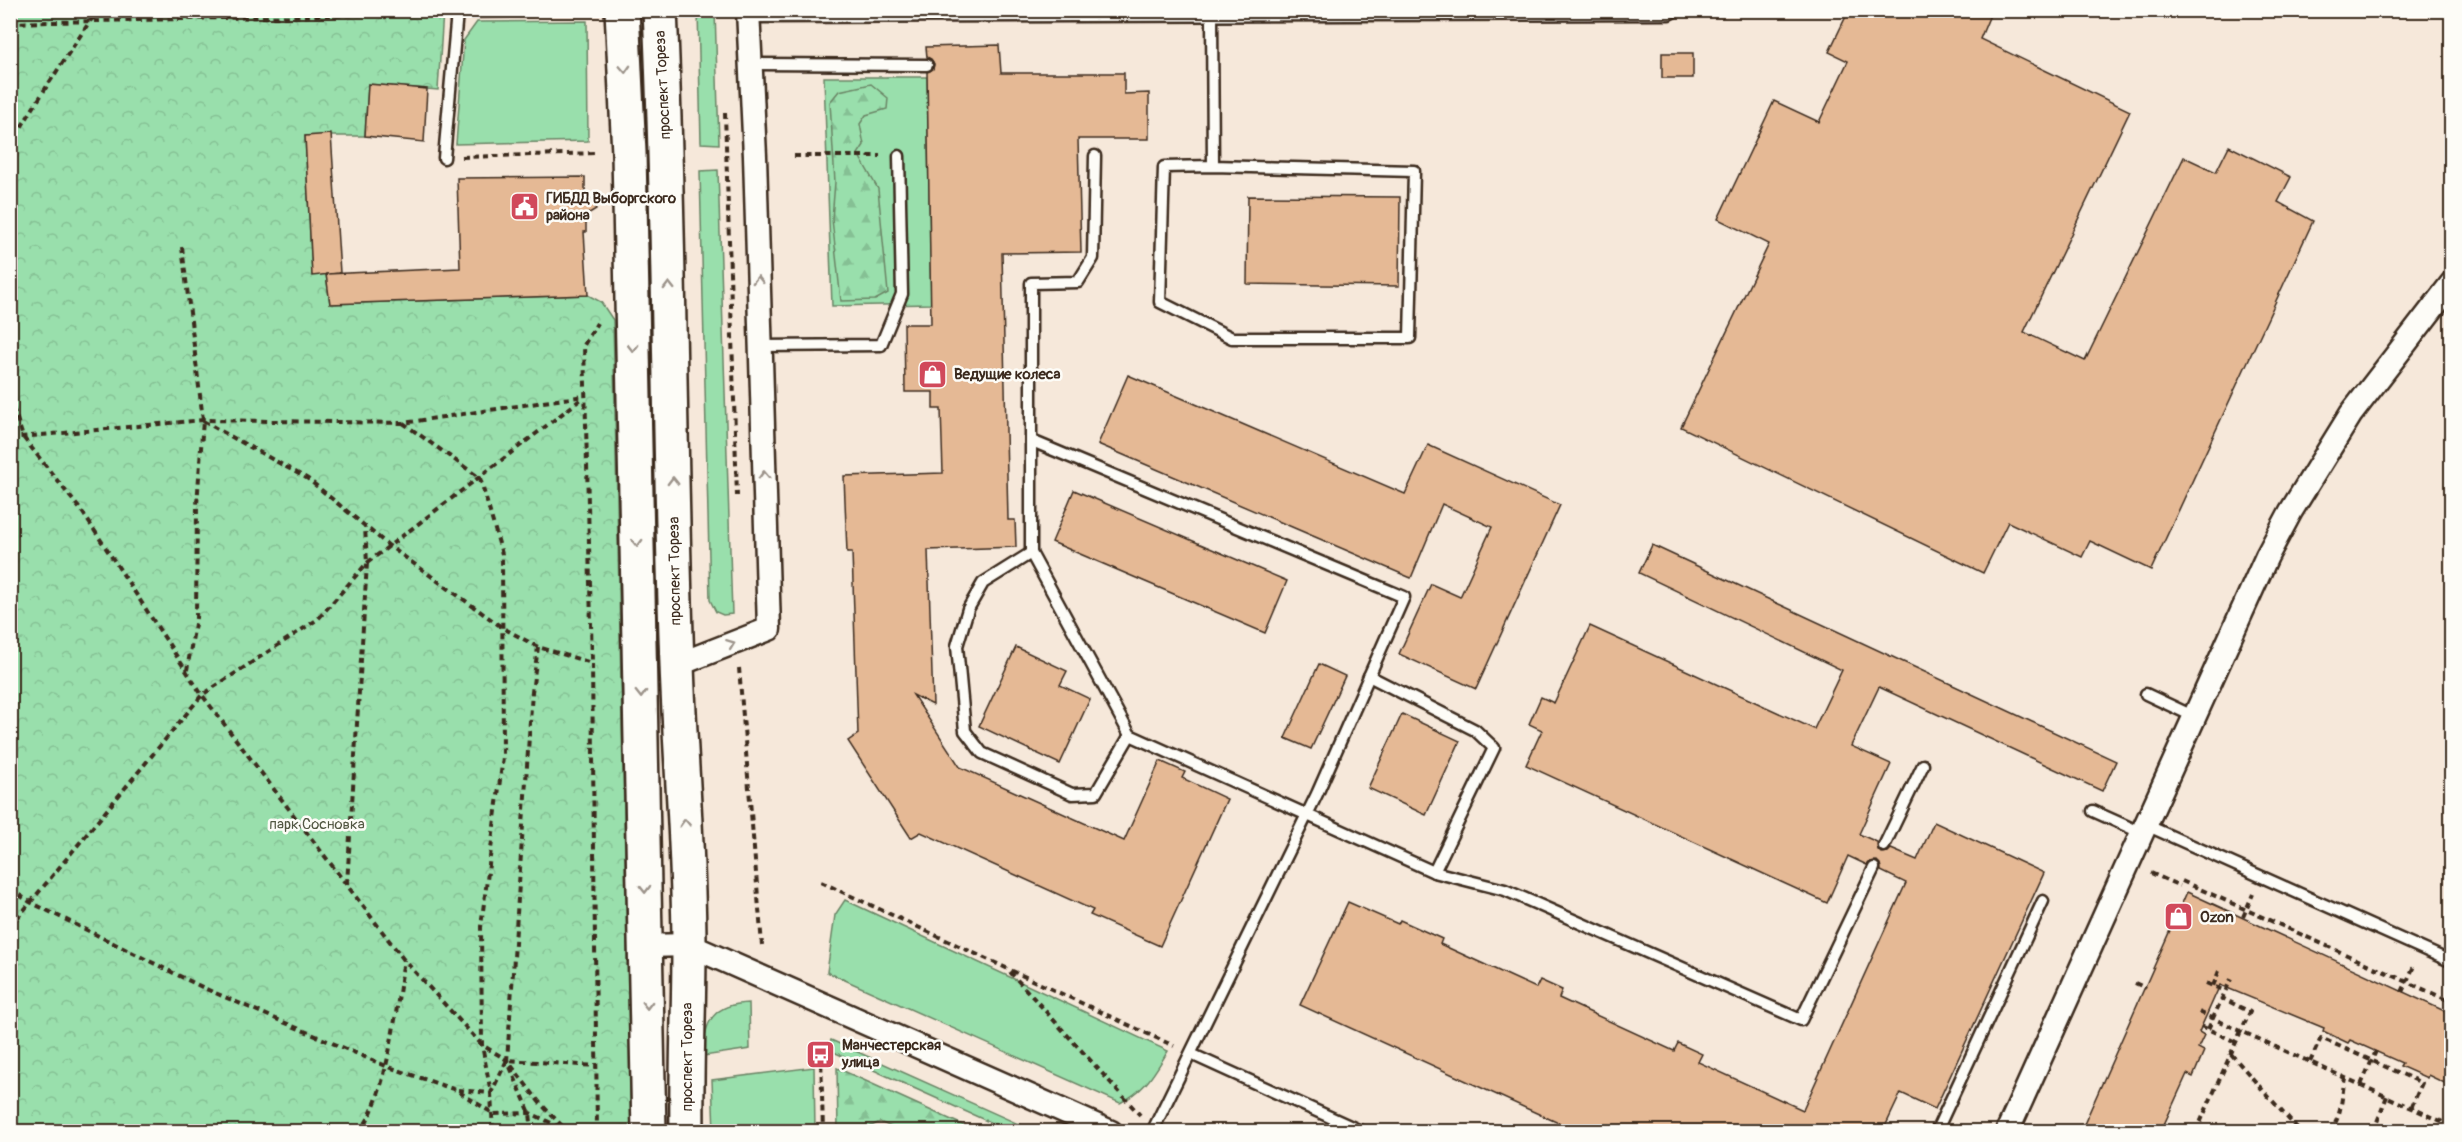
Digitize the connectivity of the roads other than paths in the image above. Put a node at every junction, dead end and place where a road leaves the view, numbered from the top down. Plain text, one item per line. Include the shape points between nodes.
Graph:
1 (531, 10) edge
2 (622, 10) edge
3 (660, 10) edge
4 (1676, 10) edge
5 (1195, 13) edge
6 (748, 14) edge
7 (1212, 16) junction
8 (750, 64) junction
9 (927, 64) dead end
10 (899, 156) road end
11 (1095, 156) dead end
12 (444, 158) road end
13 (1213, 166) junction
14 (2451, 283) edge
15 (760, 346) junction
16 (1032, 441) junction
17 (1031, 553) junction
18 (677, 665) junction
19 (1370, 676) junction
20 (2146, 694) dead end
21 (2195, 717) junction
22 (1130, 735) junction
23 (1923, 765) dead end
24 (2093, 811) dead end
25 (1307, 815) junction
26 (2144, 829) junction
27 (1884, 846) dead end
28 (1874, 868) dead end
29 (1434, 872) junction
30 (2043, 901) dead end
31 (689, 945) junction
32 (646, 946) junction
33 (2451, 962) edge
34 (1191, 1054) junction
35 (1152, 1130) edge
36 (650, 1131) edge
37 (687, 1131) edge
38 (1111, 1131) edge
39 (1363, 1131) edge
40 (1936, 1131) edge
41 (2007, 1131) edge

1 - 12 lane via 457,12
2 -> 32 main road via 629,153
18 -> 3 main road, проспект Тореза via 667,154
4 - 7 lane via 1670,14
5 - 6 lane
5 - 7 lane
6 - 8 street
7 - 13 lane
8 - 9 lane
15 -> 8 street
10 - 15 lane via 902,294 881,345
11 - 16 lane via 1093,258 1078,282 1031,283
13 - 13 lane via 1414,171 1410,338 1232,338 1160,302 1164,167
14 - 21 street via 2351,414 2290,510
18 -> 15 street via 769,629
16 - 17 lane
16 - 19 lane via 1404,597
17 - 22 lane
17 - 22 lane via 983,583 968,609 957,646 965,731 982,753 1072,794 1096,793
31 -> 18 main road, проспект Тореза
19 - 25 lane
19 - 29 lane via 1475,730 1494,748
20 - 21 lane
21 - 26 street
22 - 25 lane
23 - 27 lane
24 - 26 lane
25 - 29 lane
25 - 34 lane
26 - 33 lane
26 - 41 street
28 - 29 lane via 1801,1020 1505,890
30 - 40 lane
31 - 32 street
31 - 37 main road, проспект Тореза
31 - 38 street
32 -> 36 main road
34 - 35 lane
34 - 39 lane

